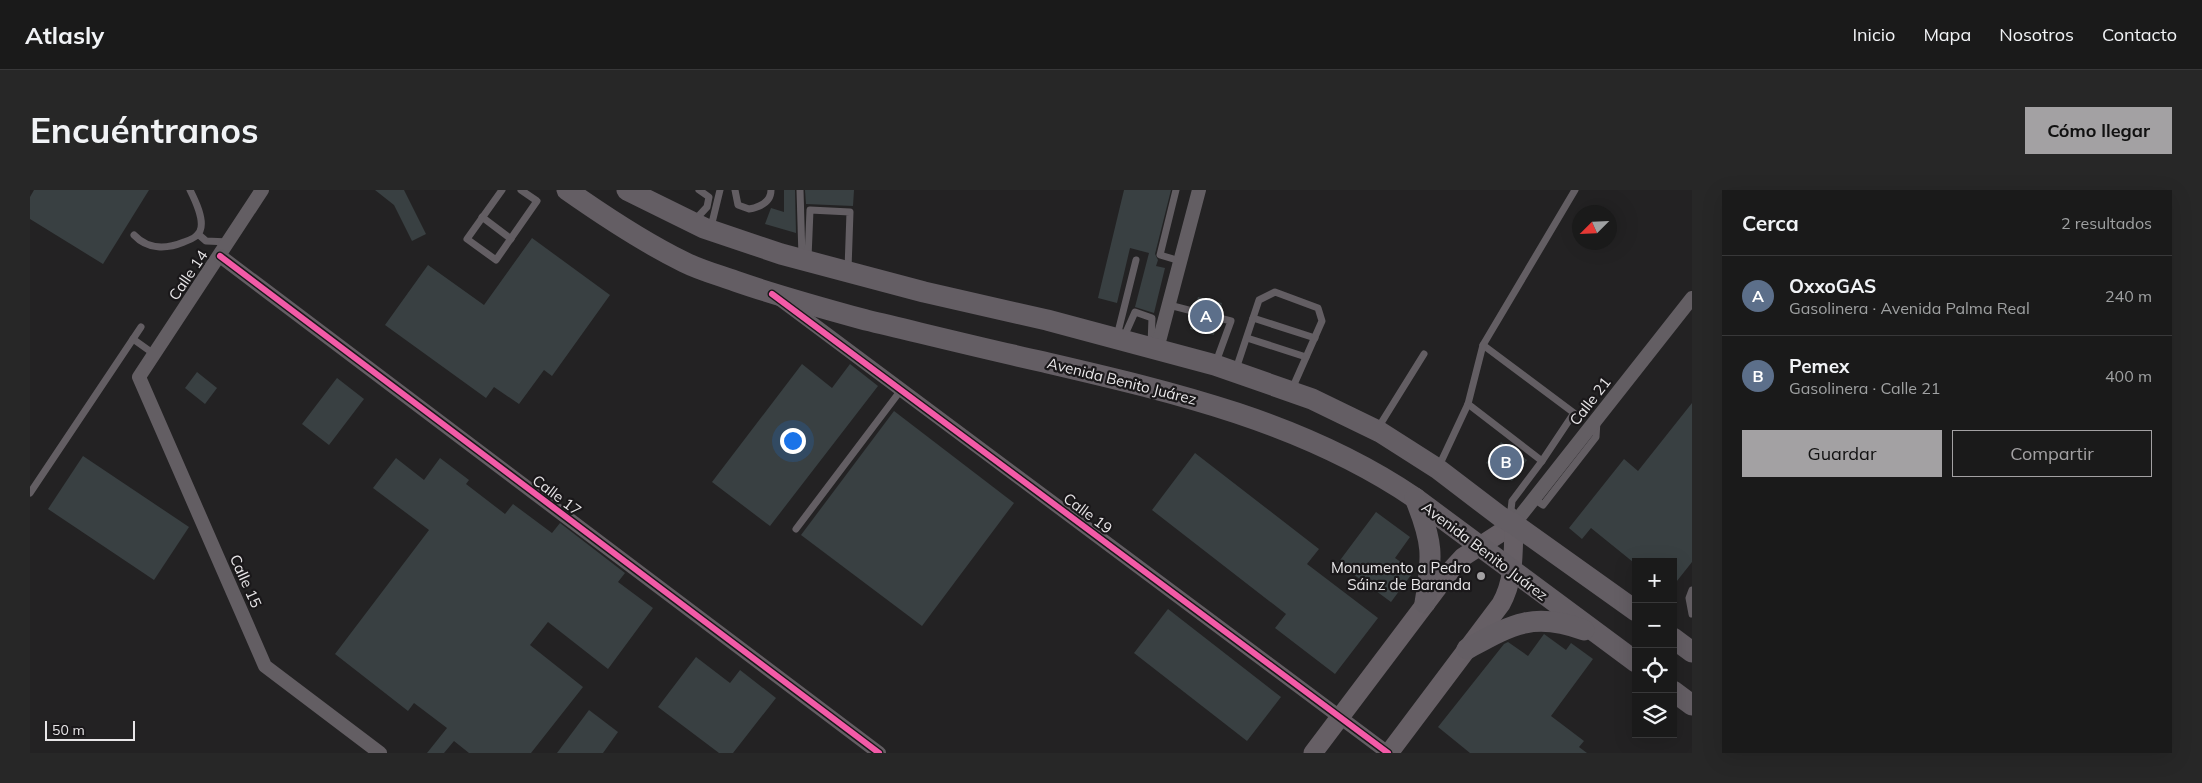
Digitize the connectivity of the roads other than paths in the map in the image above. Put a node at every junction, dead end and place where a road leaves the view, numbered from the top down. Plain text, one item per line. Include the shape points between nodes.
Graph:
1 (190, 190) edge
2 (262, 190) edge
3 (502, 190) edge
4 (521, 190) edge
5 (567, 190) edge
6 (627, 190) edge
7 (699, 190) edge
8 (720, 190) edge
9 (735, 190) edge
10 (771, 190) edge
11 (800, 190) edge
12 (1176, 190) edge
13 (1199, 190) edge
14 (1575, 190) edge
15 (482, 218) junction
16 (701, 227) junction
17 (198, 234) junction
18 (134, 235) dead end
19 (511, 239) junction
20 (229, 242) junction
21 (220, 256) junction
22 (1136, 260) dead end
23 (1180, 260) junction
24 (805, 261) junction
25 (848, 272) junction
26 (772, 294) junction
27 (1692, 298) edge
28 (1169, 306) junction
29 (1253, 318) junction
30 (140, 327) dead end
31 (133, 338) junction
32 (1247, 338) junction
33 (1315, 338) junction
34 (1119, 339) junction
35 (1483, 346) junction
36 (1154, 348) junction
37 (154, 354) junction
38 (1424, 354) dead end
39 (1306, 357) junction
40 (1215, 365) junction
41 (1236, 370) junction
42 (139, 377) joint
43 (901, 390) junction
44 (1291, 391) junction
45 (1468, 404) junction
46 (1376, 430) junction
47 (1542, 460) junction
48 (1438, 469) junction
49 (30, 493) edge
50 (1414, 498) junction
51 (1517, 521) junction
52 (796, 529) dead end
53 (1478, 546) junction
54 (1513, 572) junction
55 (1692, 590) edge
56 (1425, 603) junction
57 (1632, 608) edge
58 (1692, 614) edge
59 (1605, 638) junction
60 (1677, 641) edge
61 (1467, 649) junction
62 (1692, 652) edge
63 (1632, 659) edge
64 (1676, 693) edge
65 (1692, 705) edge
66 (1340, 717) junction
67 (380, 753) edge
68 (879, 753) edge
69 (1313, 753) edge
70 (1389, 753) edge

1 - 17 lane via 201,223
2 - 20 street, Calle 14
3 - 15 lane
4 - 19 lane via 537,201
5 - 26 main road, Avenida Benito Juárez via 685,262
6 - 16 main road
7 - 16 lane via 708,194 709,199
8 - 16 lane
9 - 10 lane via 738,205 749,209 767,201
11 - 24 lane
12 - 23 lane via 1160,256
13 - 23 street
14 - 35 lane
15 - 19 lane
15 - 19 lane via 467,239 496,260
16 - 24 main road
17 - 18 lane via 189,241 168,248 146,243
17 - 20 lane via 206,241
20 - 21 street, Calle 14
21 - 37 street, Calle 14
21 - 68 street, Calle 17
22 - 34 lane
23 - 28 street
24 - 25 main road
24 - 25 lane via 810,210 850,212
25 - 34 main road
26 - 43 street, Calle 19
26 - 50 main road, Avenida Benito Juárez via 970,346 1210,403 1319,444 1390,481
27 - 51 street, Calle 21
28 - 36 street
28 - 40 lane via 1231,321
29 - 32 lane
29 - 33 lane
29 - 33 lane via 1259,300 1275,292 1318,308 1322,321
30 - 31 lane
31 - 37 lane
31 - 49 lane
32 - 39 lane
32 - 41 lane
33 - 39 lane
34 - 36 main road
34 - 36 lane via 1135,312 1152,318
35 - 45 lane
35 - 47 lane via 1574,413
36 - 40 main road
37 - 42 street, Calle 14
38 - 46 lane
39 - 44 lane
40 - 41 main road
41 - 44 main road
42 - 67 street, Calle 15 via 265,666
43 - 52 lane
43 - 66 street, Calle 19
44 - 46 main road
45 - 47 lane
45 - 48 lane
46 - 48 main road
47 - 51 lane via 1512,501 1511,510
48 - 51 main road via 1501,517
50 - 53 main road, Avenida Benito Juárez
50 - 56 main road via 1427,526 1431,548
51 - 53 street
51 - 54 street
51 - 57 main road
53 - 54 main road, Avenida Benito Juárez
53 - 56 street via 1463,557
54 - 59 main road, Avenida Benito Juárez
54 - 61 street via 1508,591
55 - 58 lane via 1689,598
56 - 66 street
59 - 61 main road via 1552,621 1526,621 1503,629
59 - 63 main road, Avenida Benito Juárez
60 - 62 main road
61 - 70 street
64 - 65 main road
66 - 69 street
66 - 70 street, Calle 19

